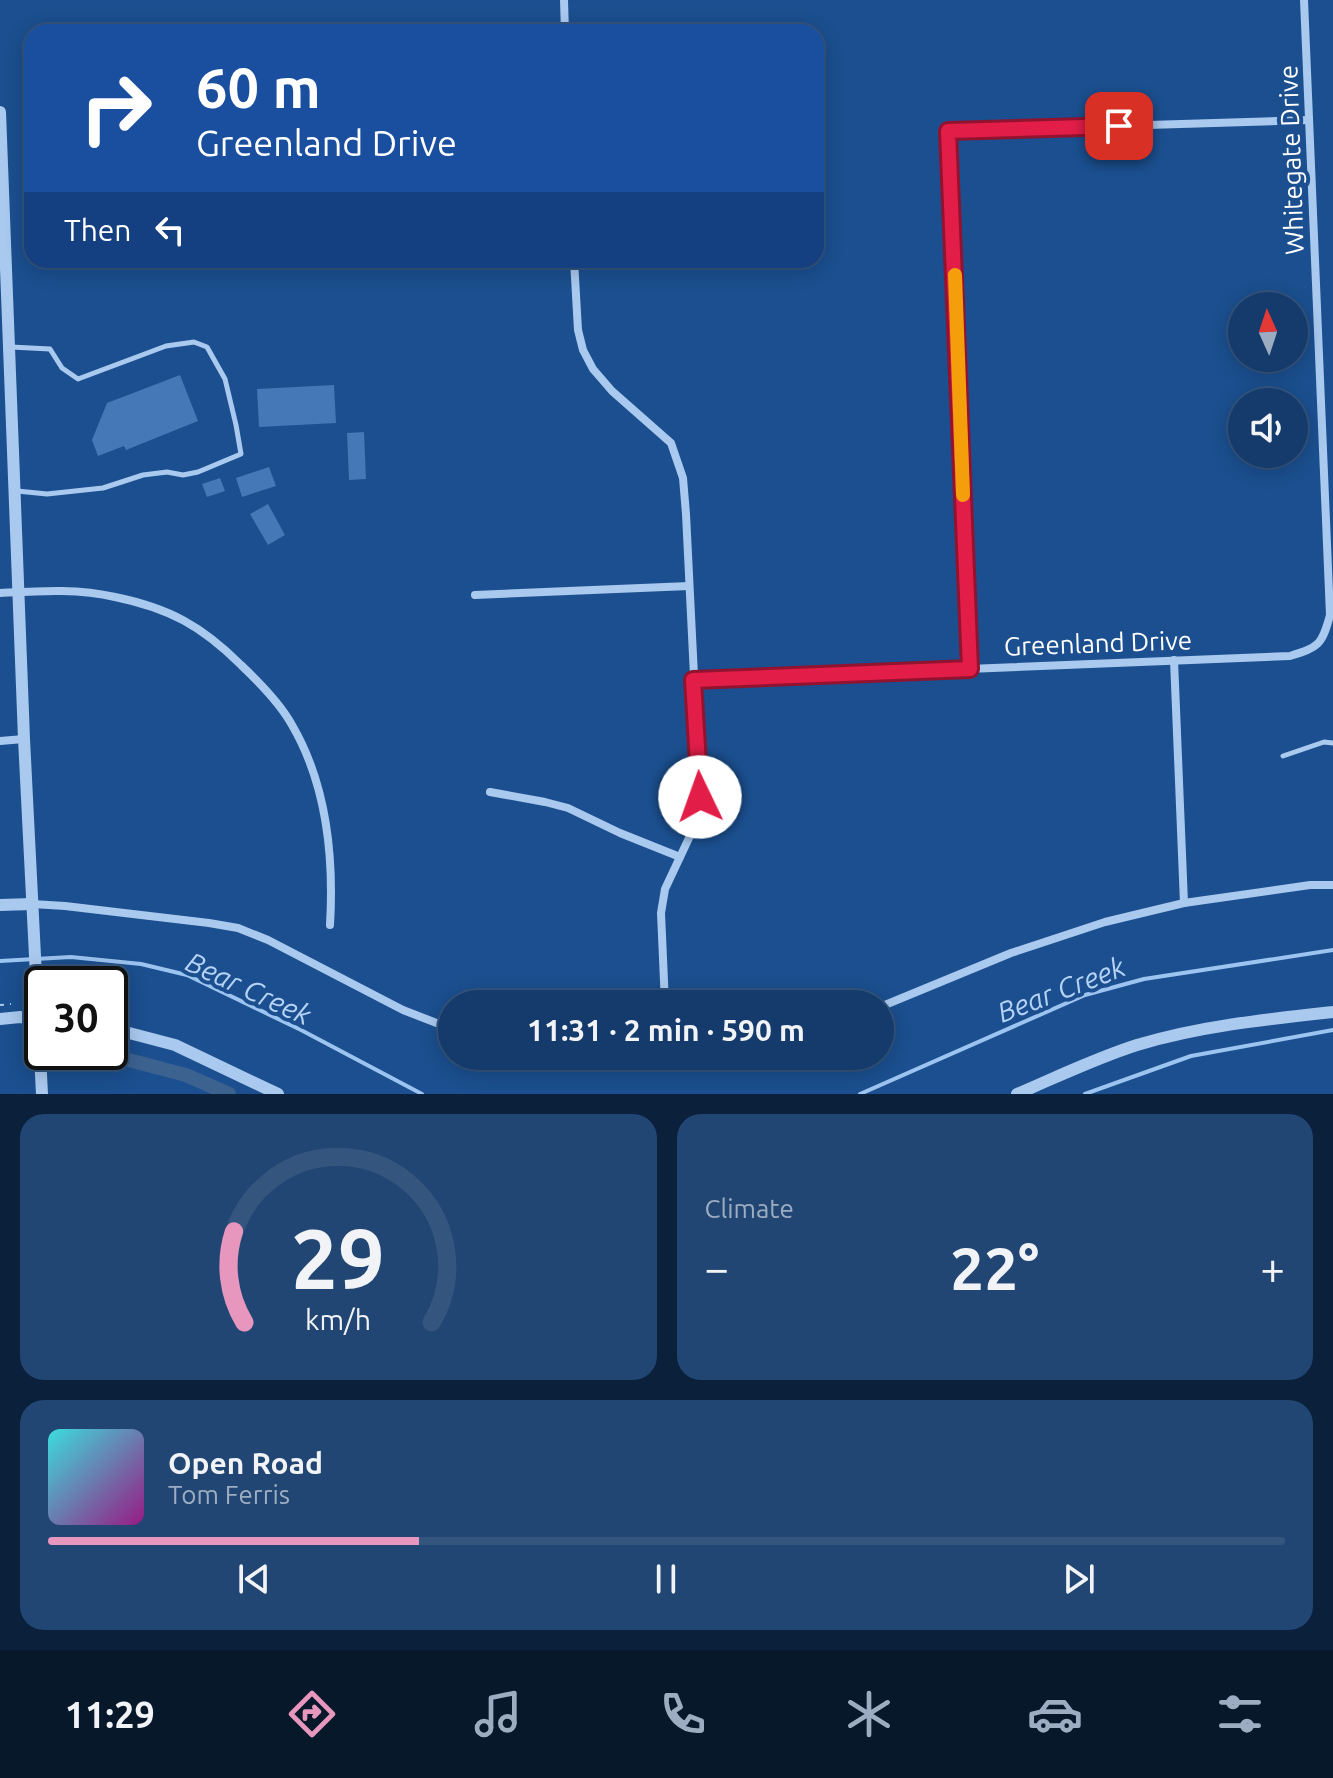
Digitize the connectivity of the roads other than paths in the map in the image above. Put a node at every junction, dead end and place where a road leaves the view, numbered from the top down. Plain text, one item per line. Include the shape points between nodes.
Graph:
1 (564, 0) edge
2 (1304, 0) edge
3 (565, 24) edge
4 (0, 112) edge
5 (1309, 120) junction
6 (574, 268) edge
7 (10, 347) junction
8 (16, 491) junction
9 (689, 586) junction
10 (19, 592) junction
11 (0, 593) edge
12 (475, 595) dead end
13 (1312, 649) joint
14 (1174, 660) junction
15 (970, 669) junction
16 (693, 680) junction
17 (24, 739) junction
18 (0, 741) edge
19 (1333, 743) edge
20 (1283, 756) dead end
21 (490, 792) dead end
22 (680, 857) junction
23 (1333, 885) edge
24 (1184, 903) junction
25 (32, 904) junction
26 (0, 905) edge
27 (330, 925) dead end
28 (36, 966) edge
29 (664, 990) edge
30 (894, 1001) edge
31 (1333, 1012) edge
32 (24, 1017) edge
33 (0, 1019) edge
34 (438, 1024) edge
35 (128, 1033) edge
36 (41, 1070) edge
37 (42, 1094) edge
38 (278, 1094) edge
39 (1017, 1094) edge

1 - 3 street
2 - 5 street, Whitegate Drive
4 - 7 street
5 - 13 street, Whitegate Drive via 1330,615 1325,636
5 - 15 street via 948,131
6 - 9 street via 578,330 593,369 671,443 683,478
7 - 8 street
7 - 8 lane via 50,349 62,368 78,379 166,346 194,342 207,347 225,379 241,454 183,475 143,475 103,488 47,494
8 - 10 street
9 - 12 street
9 - 16 street
10 - 11 street
10 - 17 street
10 - 27 street via 95,593 164,611 218,642 251,675 291,723 307,756 328,833
13 - 14 street, Greenland Drive via 1290,656
14 - 15 street, Greenland Drive
14 - 24 street
15 - 16 street, Greenland Drive
16 - 22 street via 700,797 697,821
17 - 18 street
17 - 25 street
19 - 20 lane
21 - 22 street via 568,808
22 - 29 street via 661,913
23 - 24 street
24 - 30 street via 1011,953
25 - 26 street
25 - 28 street
25 - 34 street via 238,928
31 - 39 street via 1140,1044
32 - 33 street
35 - 38 street via 175,1045
36 - 37 street

